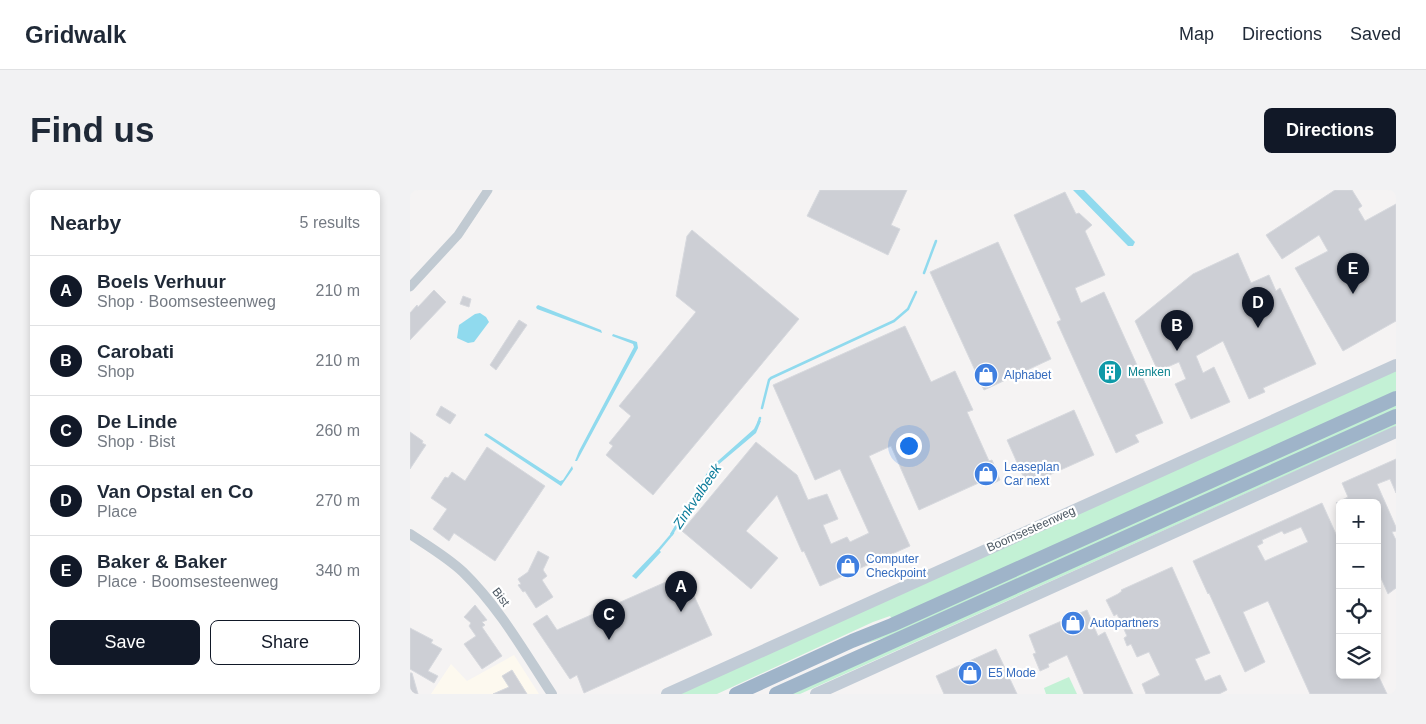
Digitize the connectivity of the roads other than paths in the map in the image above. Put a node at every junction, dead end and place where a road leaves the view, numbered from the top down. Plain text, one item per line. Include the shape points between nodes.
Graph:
1 (488, 190) edge
2 (410, 287) edge
3 (1396, 365) edge
4 (1396, 398) edge
5 (1396, 416) edge
6 (1396, 432) edge
7 (410, 534) edge
8 (552, 694) edge
9 (667, 694) edge
10 (736, 694) edge
11 (776, 694) edge
12 (816, 694) edge

1 - 2 street via 458,235
3 - 9 main road, Boomsesteenweg
4 - 10 highway
5 - 11 highway
6 - 12 main road
7 - 8 street, Bist via 452,562 476,586

